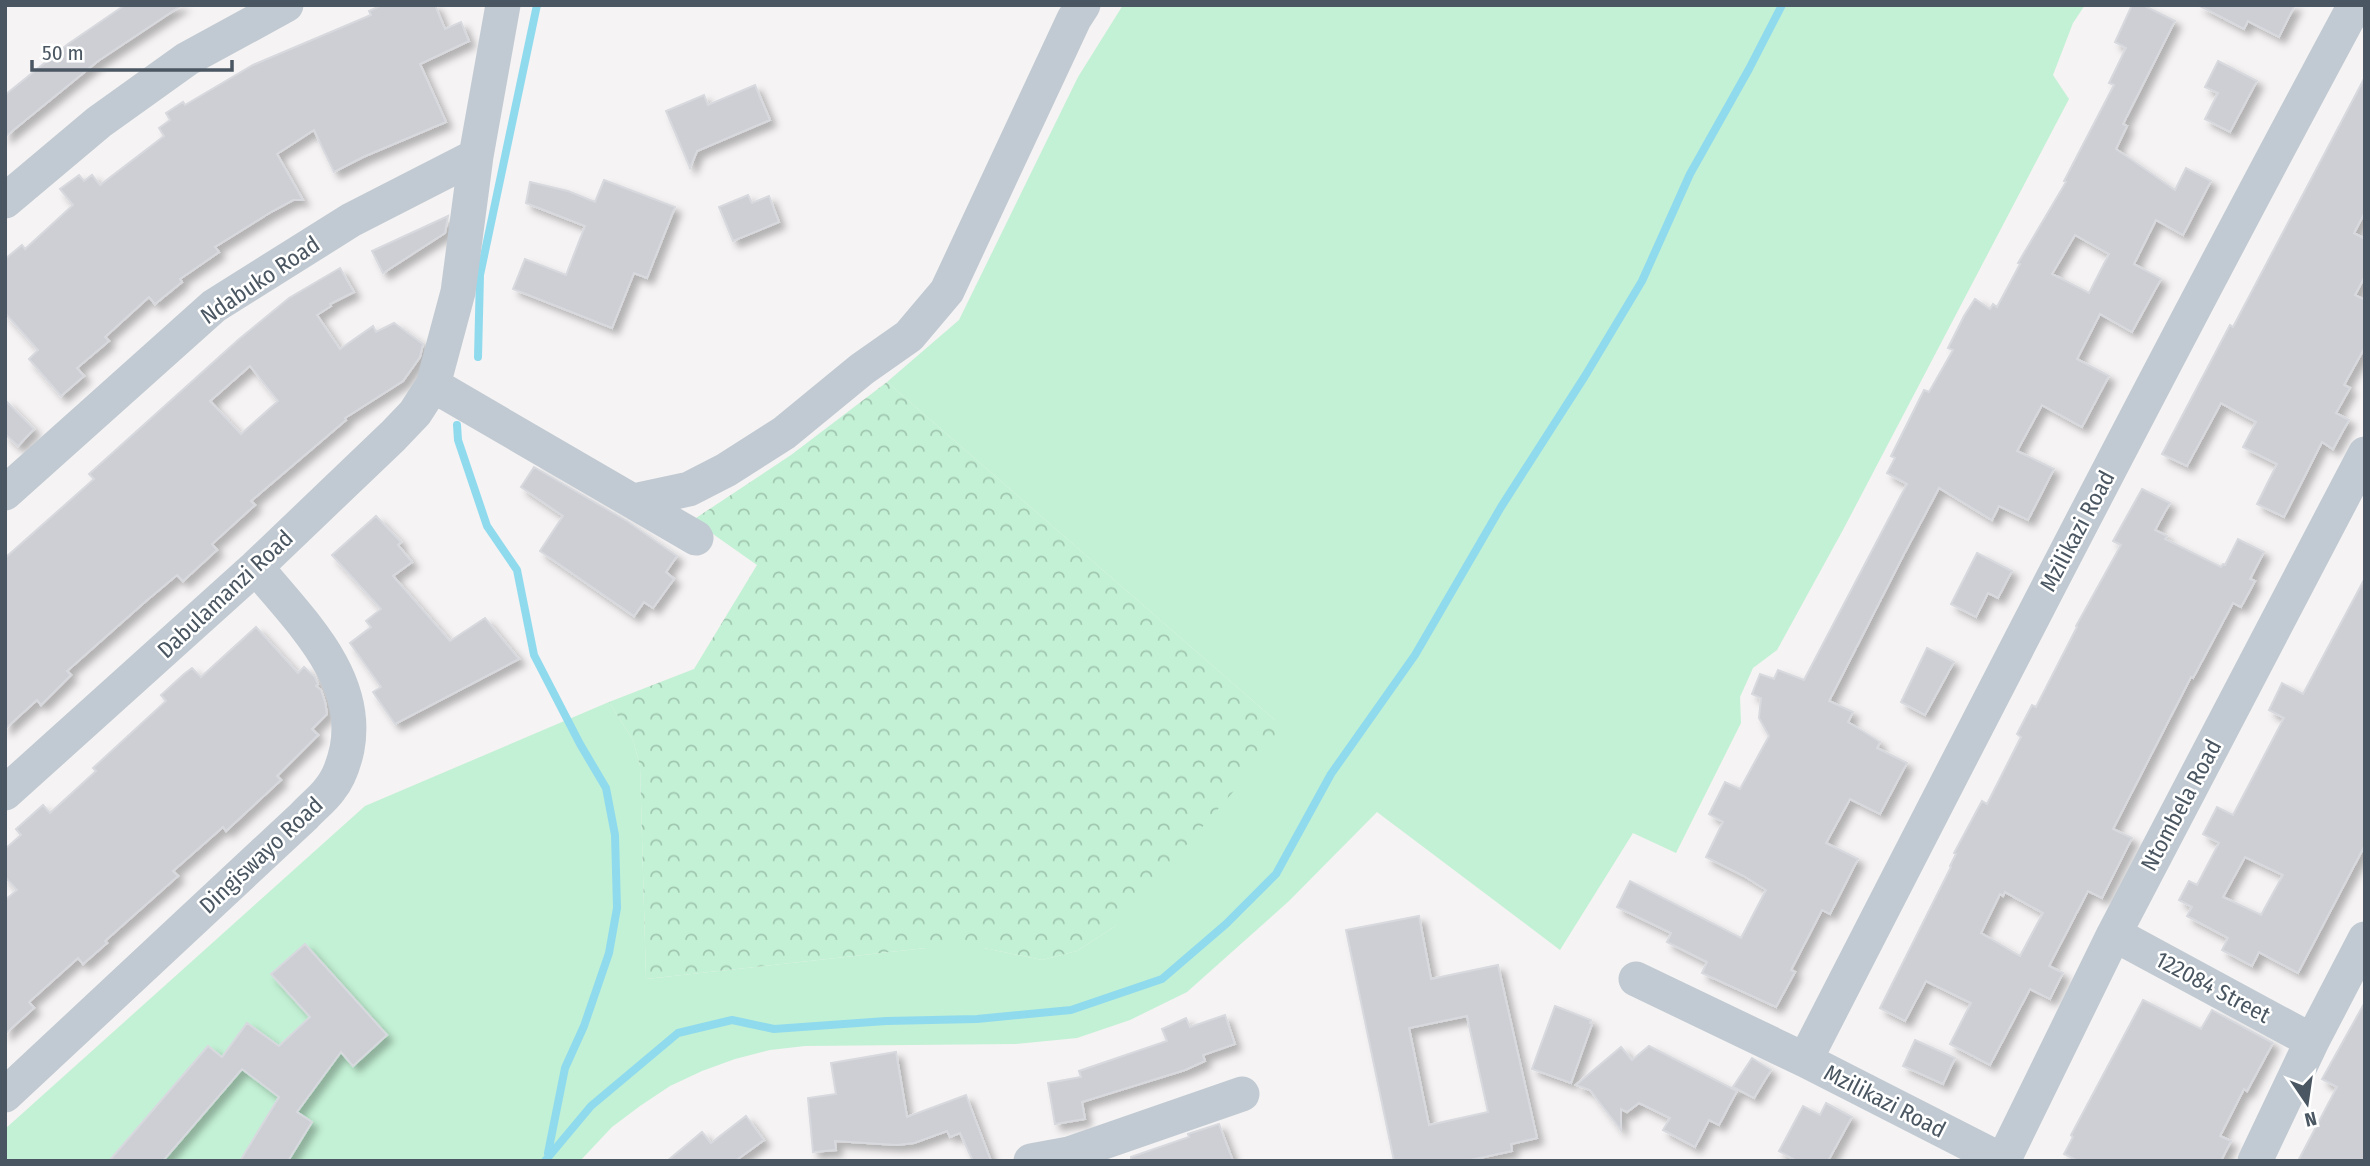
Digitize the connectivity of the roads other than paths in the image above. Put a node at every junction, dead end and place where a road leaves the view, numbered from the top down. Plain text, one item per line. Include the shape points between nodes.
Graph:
1 (286, 5) edge
2 (503, 5) edge
3 (2355, 5) edge
4 (1078, 12) edge
5 (476, 156) junction
6 (5, 201) edge
7 (433, 385) junction
8 (2365, 454) edge
9 (5, 493) edge
10 (634, 501) junction
11 (696, 538) dead end
12 (256, 567) junction
13 (5, 793) edge
14 (2114, 934) junction
15 (2365, 939) edge
16 (1636, 979) dead end
17 (2312, 1041) junction
18 (1805, 1060) junction
19 (1242, 1094) dead end
20 (5, 1095) edge
21 (1031, 1161) edge
22 (2003, 1161) edge
23 (2255, 1161) edge

1 - 6 street via 187,59 99,122
2 - 5 street, Dabulamanzi Road
3 - 18 street, Mzilikazi Road
4 - 10 street via 947,291 909,336 784,433 726,470 689,489
5 - 7 street, Dabulamanzi Road via 458,292
5 - 9 street, Ndabuko Road via 351,220 214,306
7 - 10 street
7 - 12 street, Dabulamanzi Road via 393,436
8 - 14 street, Ntombela Road
10 - 11 street
12 - 13 street, Dabulamanzi Road
12 - 20 street, Dingiswayo Road via 323,650 338,677 348,715 344,763 331,788 304,816
14 - 17 street, 122084 Street
14 - 22 street, Ntombela Road
15 - 17 street
16 - 18 street, Mzilikazi Road
17 - 23 street
18 - 22 street, Mzilikazi Road
19 - 21 street via 1069,1154

